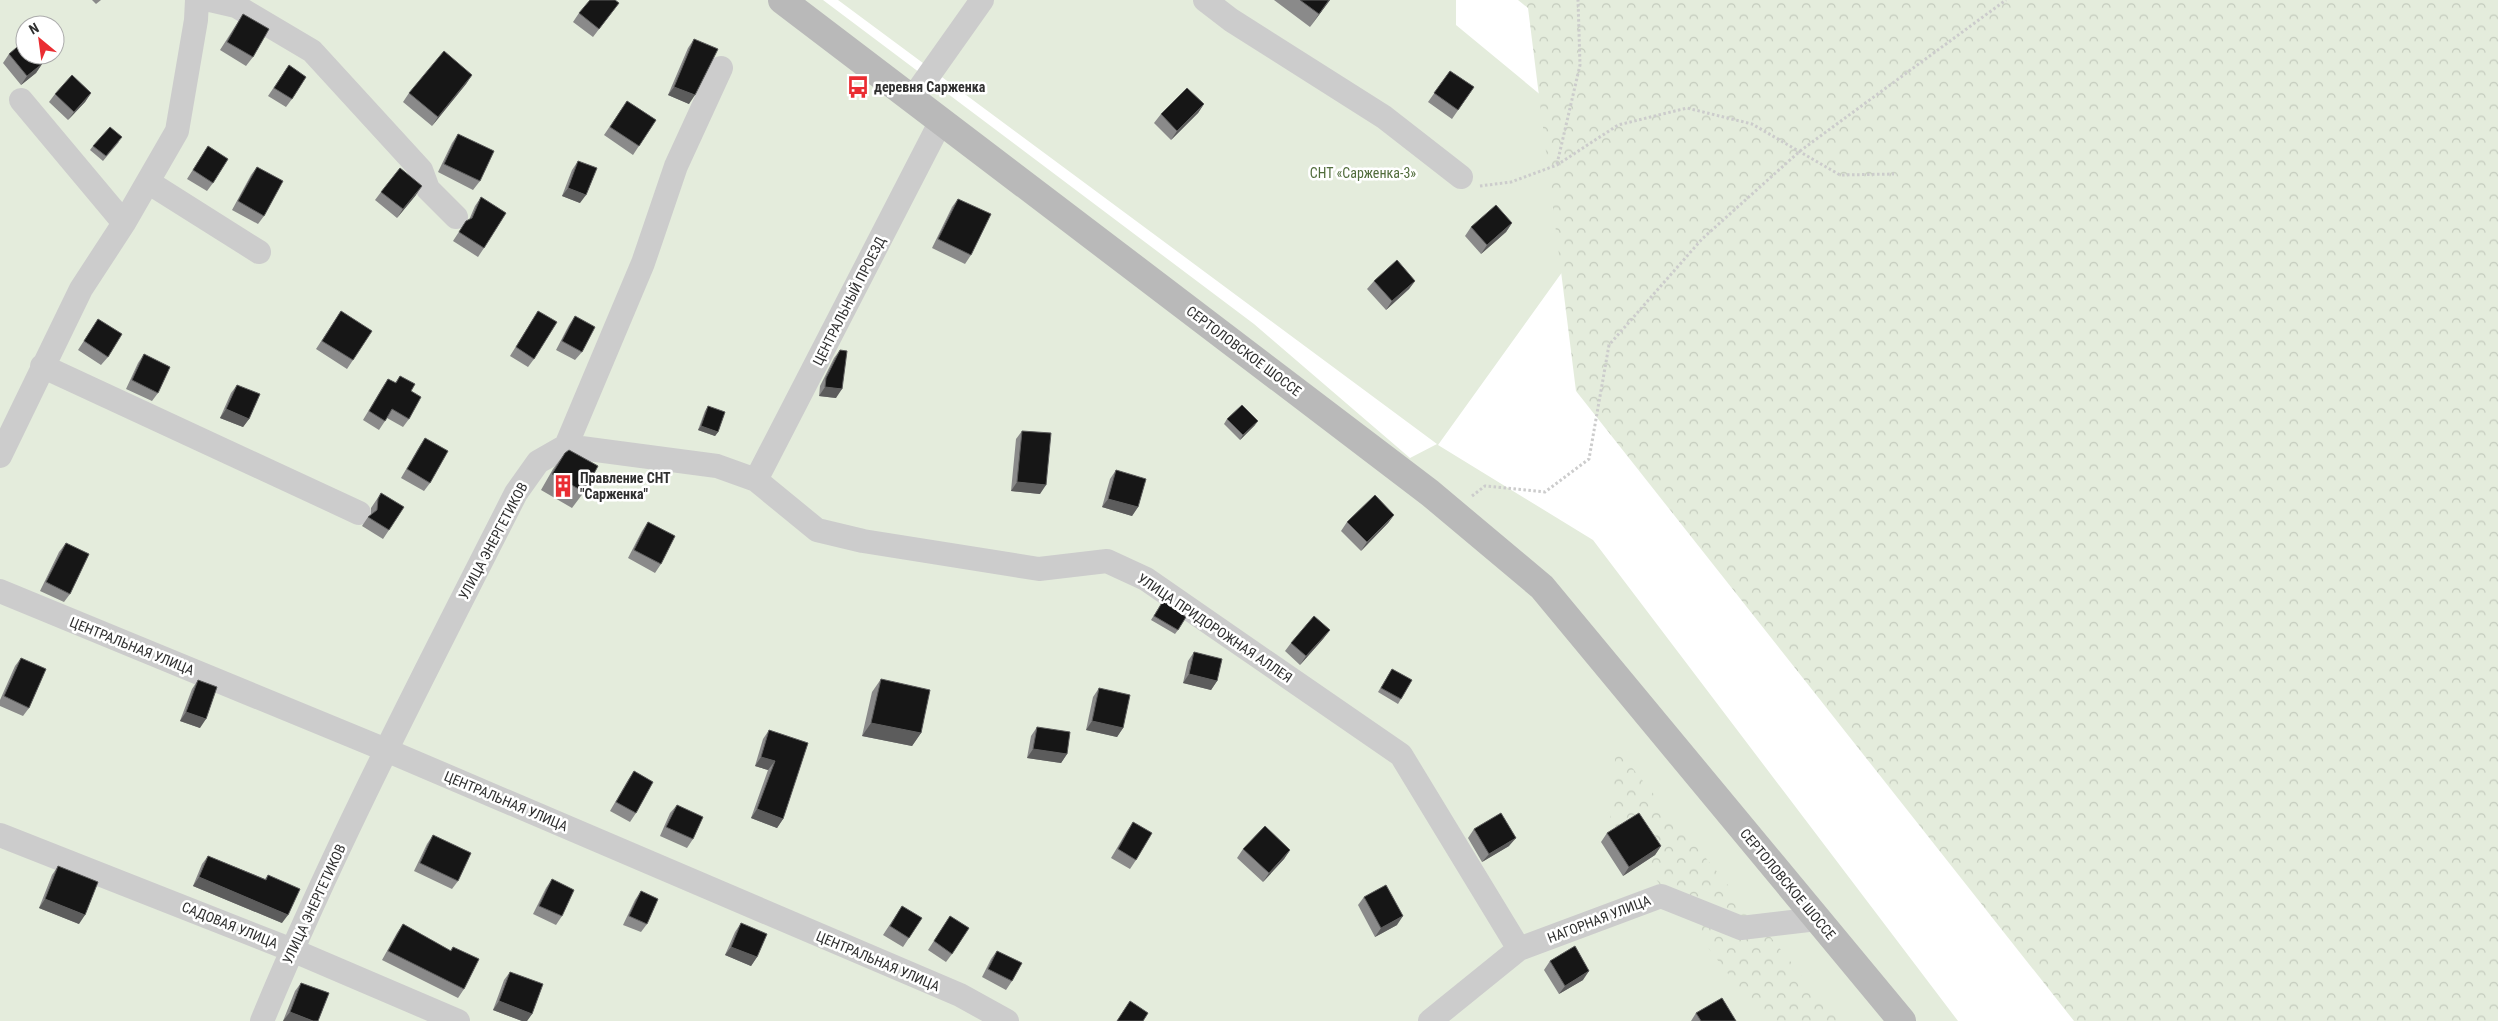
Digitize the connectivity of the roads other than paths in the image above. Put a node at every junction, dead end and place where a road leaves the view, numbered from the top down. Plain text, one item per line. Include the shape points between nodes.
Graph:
1 (196, 0) edge
2 (210, 0) edge
3 (782, 0) edge
4 (982, 0) edge
5 (1205, 0) edge
6 (721, 68) dead end
7 (912, 99) junction
8 (21, 100) dead end
9 (941, 121) junction
10 (1461, 177) road end
11 (148, 182) junction
12 (456, 217) dead end
13 (124, 223) junction
14 (259, 252) dead end
15 (42, 366) junction
16 (566, 446) junction
17 (0, 456) edge
18 (756, 480) junction
19 (359, 513) dead end
20 (0, 591) edge
21 (386, 750) junction
22 (0, 835) edge
23 (1817, 919) junction
24 (1519, 949) junction
25 (292, 950) junction
26 (262, 1021) edge
27 (458, 1021) edge
28 (1007, 1021) edge
29 (1430, 1021) edge
30 (1902, 1021) edge

1 - 11 street via 196,20 178,131
2 - 12 street via 236,6 312,52 421,170 428,189
3 - 7 main road, СЕРТОЛОВСКОЕ ШОССЕ
4 - 7 street
5 - 10 street via 1231,20 1384,117
6 - 16 street via 676,166 643,263
7 - 9 main road, СЕРТОЛОВСКОЕ ШОССЕ
8 - 13 street
9 - 18 street, ЦЕНТРАЛЬНЫЙ ПРОЕЗД
9 - 23 main road, СЕРТОЛОВСКОЕ ШОССЕ via 1451,511 1542,587
11 - 13 street
11 - 14 street
13 - 15 street via 81,289
15 - 17 street
15 - 19 street
16 - 18 street, УЛИЦА ПРИДОРОЖНАЯ АЛЛЕЯ via 717,466
16 - 21 street, УЛИЦА ЭНЕРГЕТИКОВ via 538,462 516,493
18 - 24 street, УЛИЦА ПРИДОРОЖНАЯ АЛЛЕЯ via 817,530 863,541 1039,570 1107,561 1146,579 1402,755
20 - 21 street, ЦЕНТРАЛЬНАЯ УЛИЦА
21 - 25 street, УЛИЦА ЭНЕРГЕТИКОВ
21 - 28 street, ЦЕНТРАЛЬНАЯ УЛИЦА via 960,995
22 - 25 street, САДОВАЯ УЛИЦА
23 - 24 street, НАГОРНАЯ УЛИЦА via 1741,928 1661,896
23 - 30 main road, СЕРТОЛОВСКОЕ ШОССЕ
24 - 29 street, НАГОРНАЯ УЛИЦА
25 - 26 street, УЛИЦА ЭНЕРГЕТИКОВ
25 - 27 street, САДОВАЯ УЛИЦА

